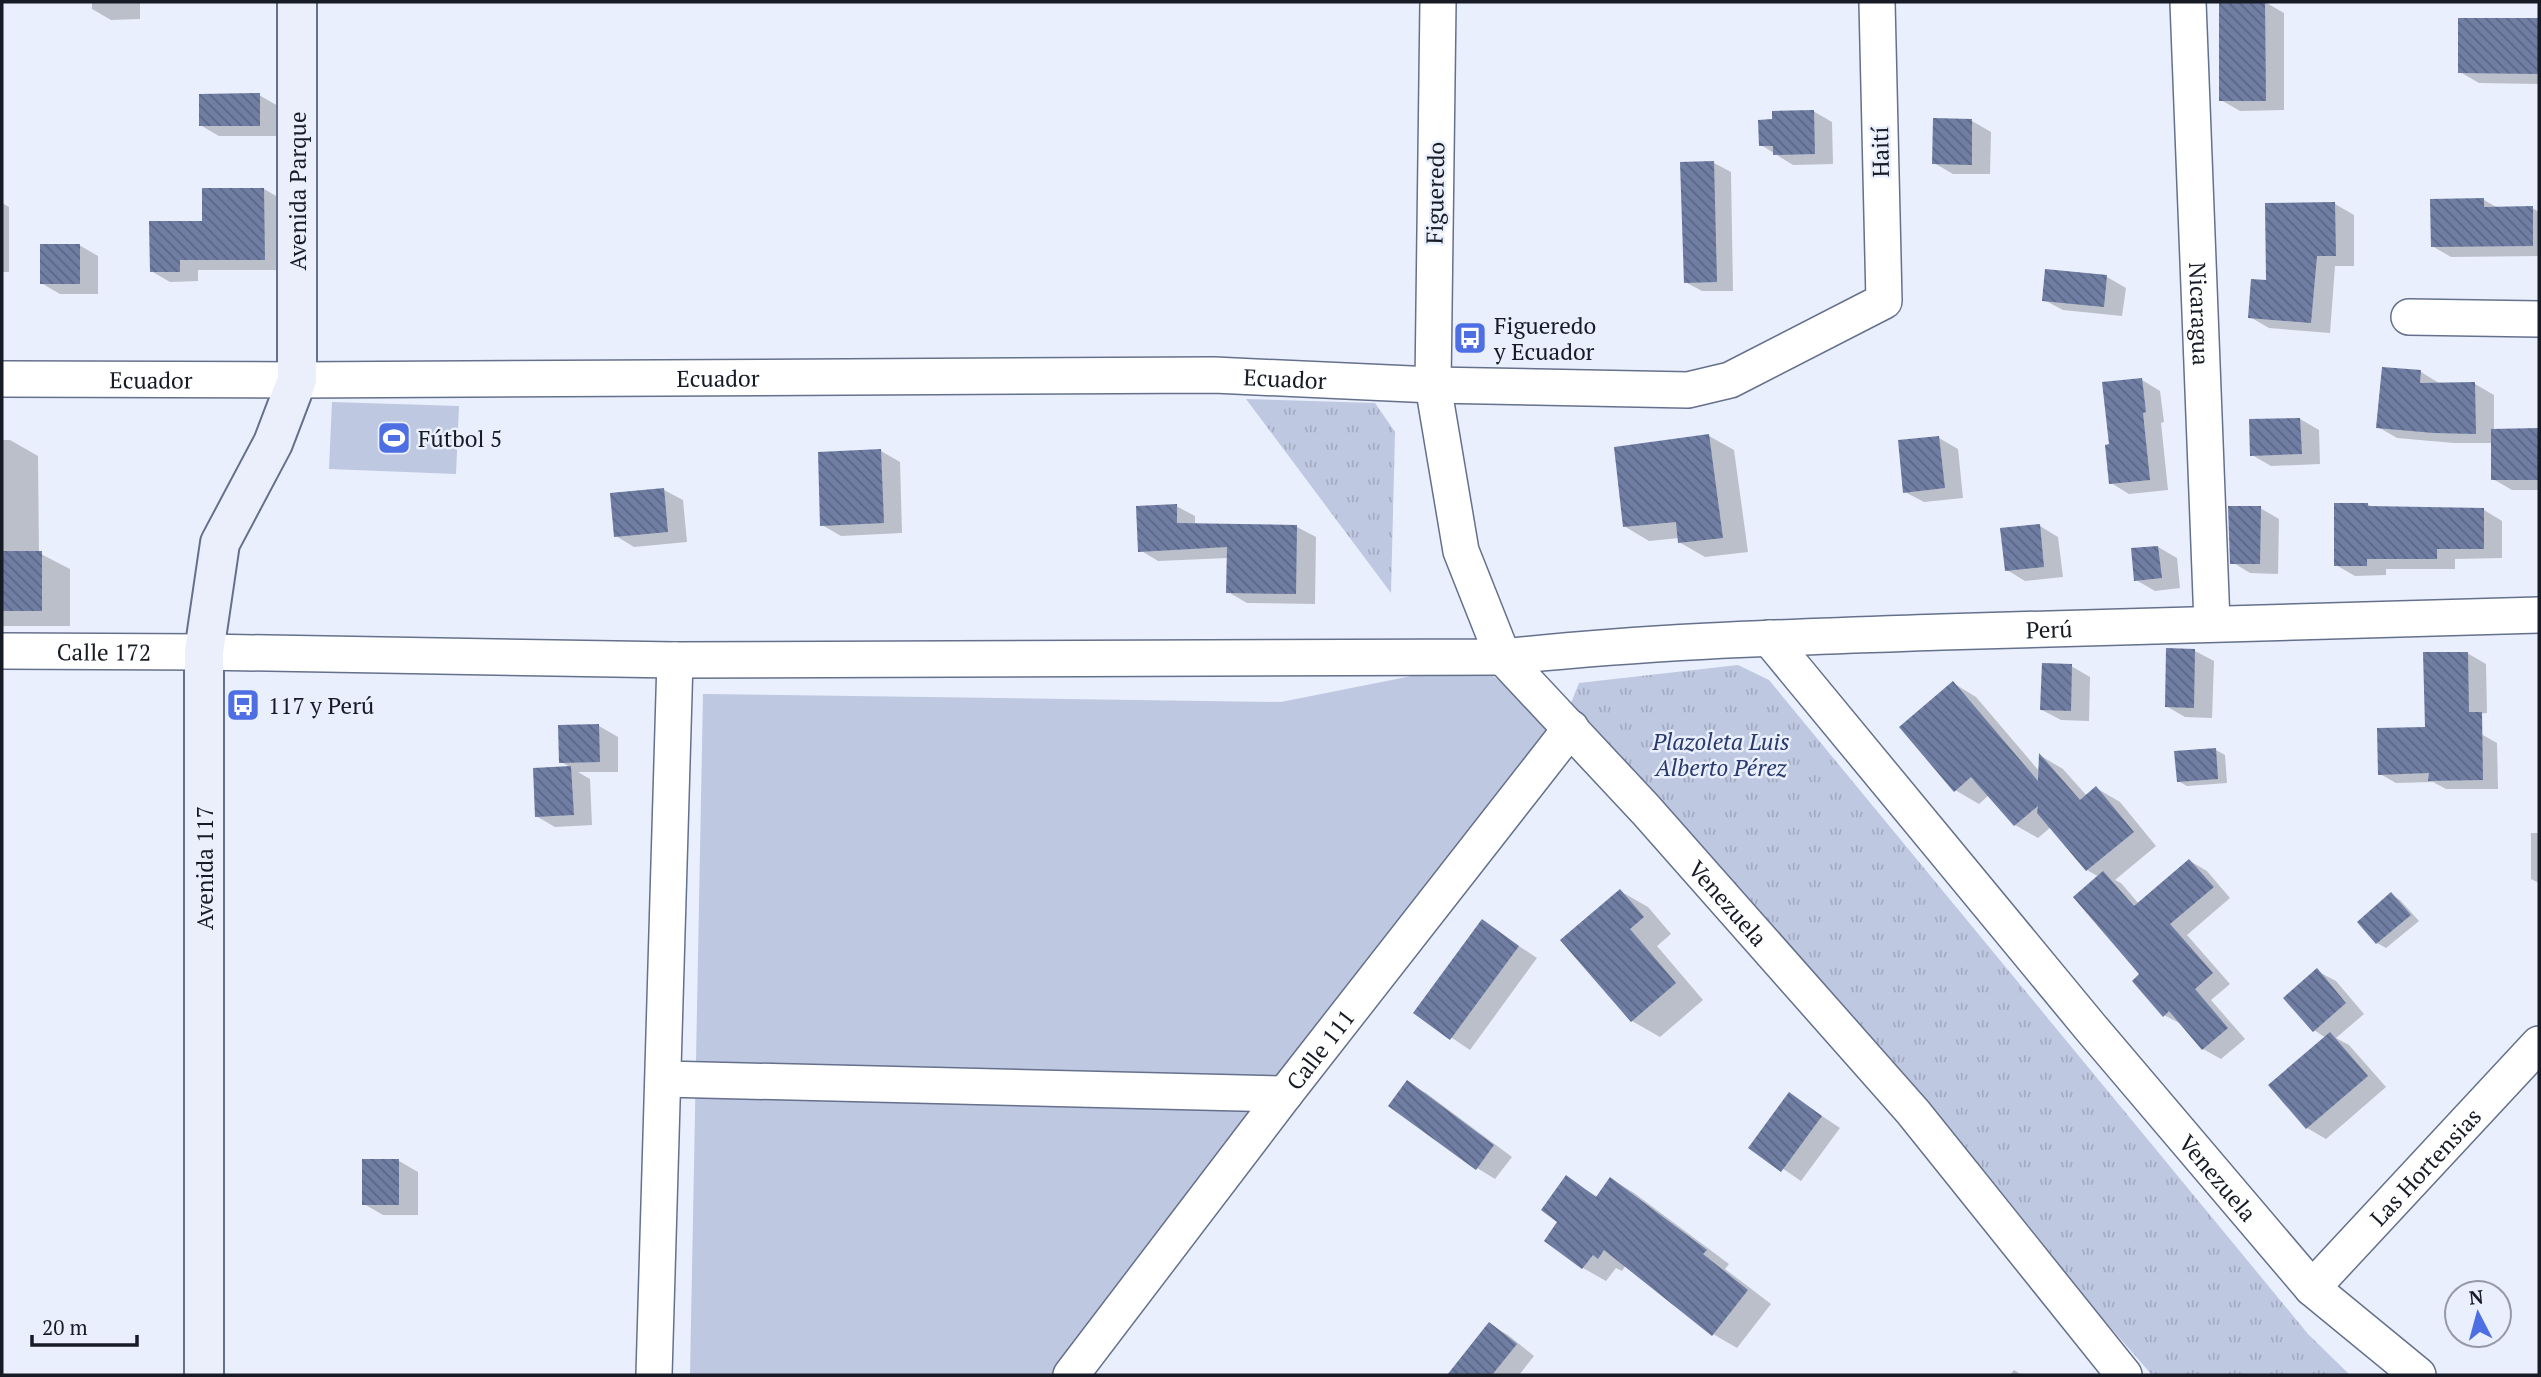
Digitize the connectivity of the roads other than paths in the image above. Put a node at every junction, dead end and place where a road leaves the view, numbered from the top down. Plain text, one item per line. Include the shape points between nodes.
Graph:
1 (297, 2) edge
2 (1438, 2) edge
3 (1877, 2) edge
4 (2188, 2) edge
5 (1884, 302) joint
6 (2409, 317) dead end
7 (2539, 319) edge
8 (2, 379) edge
9 (297, 380) junction
10 (1433, 385) junction
11 (2539, 615) edge
12 (2212, 623) junction
13 (1769, 638) junction
14 (2, 651) edge
15 (204, 652) junction
16 (1503, 657) junction
17 (675, 660) junction
18 (1571, 728) junction
19 (2539, 1044) edge
20 (663, 1079) junction
21 (1285, 1094) junction
22 (2312, 1288) junction
23 (204, 1375) edge
24 (654, 1375) edge
25 (1070, 1375) edge
26 (2124, 1375) edge
27 (2418, 1375) edge

1 - 9 street, Avenida Parque
2 - 10 street, Figueredo
3 - 5 street, Haití
4 - 12 street, Nicaragua
5 - 10 street, Ecuador via 1730,380 1688,390
6 - 7 street
8 - 9 street, Ecuador
9 - 10 street, Ecuador via 1214,375
9 - 15 street, Avenida 117 via 273,443 220,543
10 - 16 street, Venezuela via 1461,551
11 - 12 street, Perú
12 - 13 street, Perú
13 - 16 street, Perú
13 - 22 street, Venezuela
14 - 15 street, Calle 172
15 - 17 street, Calle 172
15 - 23 street, Avenida 117
16 - 17 street, Perú
16 - 18 street, Venezuela
17 - 20 street
18 - 21 street, Calle 111
18 - 26 street, Venezuela via 1913,1112
19 - 22 street, Las Hortensias
20 - 21 street
20 - 24 street
21 - 25 street, Calle 111
22 - 27 street, Venezuela

